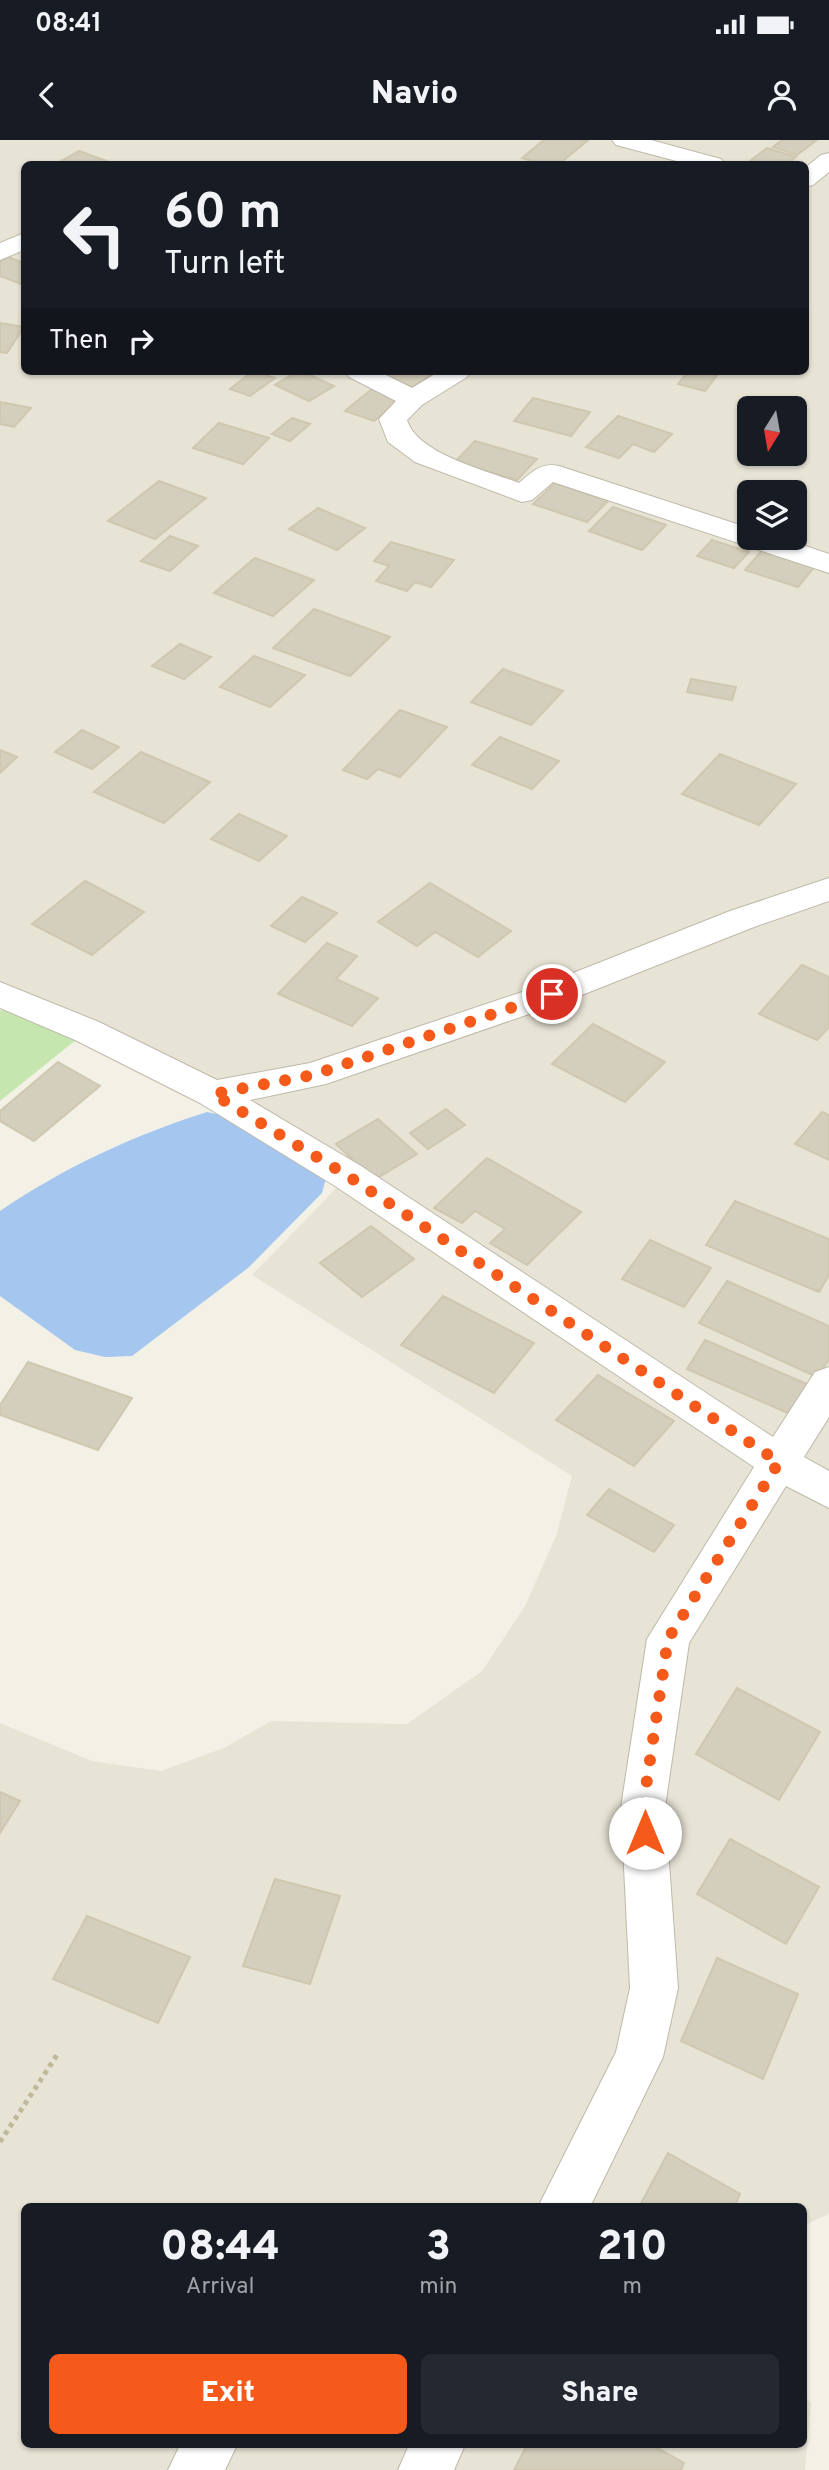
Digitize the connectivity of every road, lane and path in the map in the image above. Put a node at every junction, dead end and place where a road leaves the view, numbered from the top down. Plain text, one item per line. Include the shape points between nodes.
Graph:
1 (624, 140) edge
2 (829, 160) edge
3 (702, 161) edge
4 (809, 177) edge
5 (809, 190) edge
6 (829, 196) edge
7 (21, 242) edge
8 (0, 253) edge
9 (366, 375) edge
10 (452, 375) edge
11 (413, 399) junction
12 (737, 533) edge
13 (788, 550) edge
14 (829, 564) edge
15 (829, 889) edge
16 (0, 995) edge
17 (213, 1094) junction
18 (829, 1383) edge
19 (779, 1462) junction
20 (829, 1491) edge
21 (60, 2052) dead end
22 (0, 2141) edge
23 (565, 2203) edge
24 (208, 2448) edge
25 (436, 2448) edge
26 (195, 2470) edge
27 (425, 2470) edge

1 - 3 street
2 - 4 street
5 - 6 street
7 - 8 street
9 - 11 street
10 - 11 street
11 - 12 street via 393,419 398,436 425,456 522,494 549,472
13 - 14 street
15 - 17 street via 552,994 313,1075
16 - 17 street via 87,1031
17 - 19 street via 348,1176
18 - 19 street
19 - 20 street
19 - 23 street via 668,1639 643,1807 654,1988 639,2057
21 - 22 path
24 - 26 street
25 - 27 street

